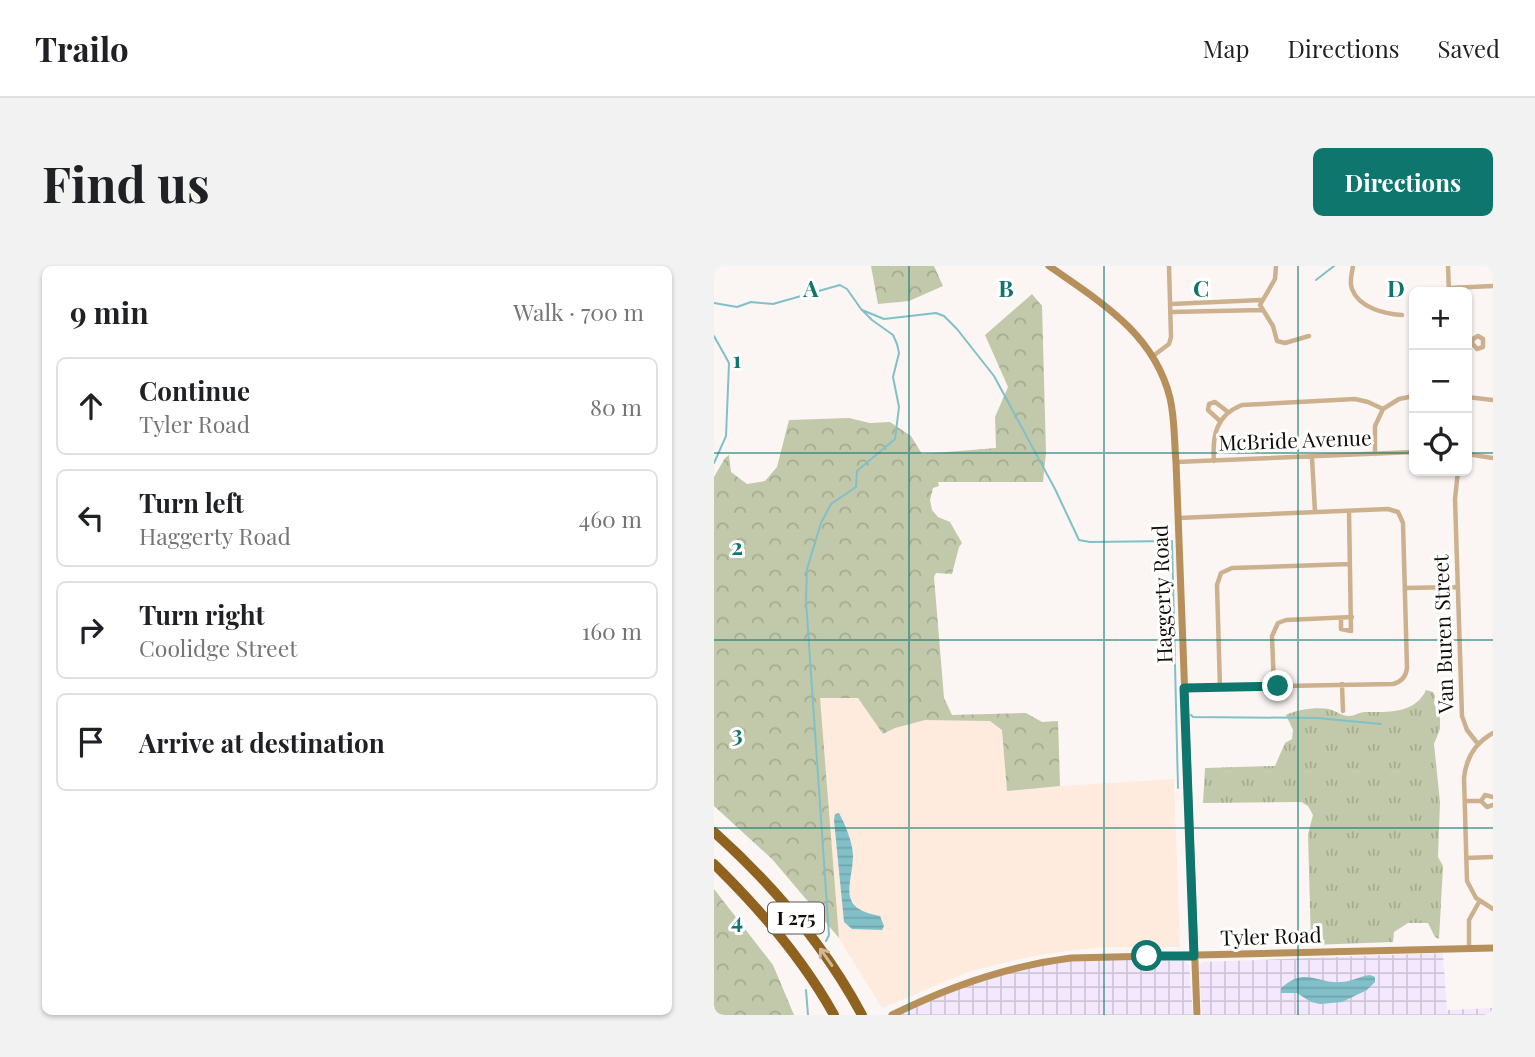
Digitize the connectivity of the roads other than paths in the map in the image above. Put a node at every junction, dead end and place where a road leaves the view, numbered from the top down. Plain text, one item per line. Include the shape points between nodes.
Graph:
1 (1049, 266) edge
2 (1169, 266) edge
3 (1276, 266) edge
4 (1353, 266) edge
5 (1448, 266) edge
6 (1493, 286) edge
7 (1449, 287) edge
8 (1472, 288) edge
9 (1171, 304) junction
10 (1262, 305) junction
11 (1171, 312) junction
12 (1402, 315) dead end
13 (1309, 336) dead end
14 (1153, 356) junction
15 (1409, 397) edge
16 (1472, 398) edge
17 (1493, 400) edge
18 (1383, 409) junction
19 (1228, 412) junction
20 (1220, 421) junction
21 (1409, 452) edge
22 (1375, 454) junction
23 (1472, 455) edge
24 (1312, 457) junction
25 (1493, 458) edge
26 (1214, 461) junction
27 (1176, 462) junction
28 (1457, 476) edge
29 (1349, 511) junction
30 (1315, 512) junction
31 (1178, 518) junction
32 (1350, 564) junction
33 (1457, 587) junction
34 (1405, 588) junction
35 (1352, 617) junction
36 (1341, 618) junction
37 (1342, 684) junction
38 (1274, 686) junction
39 (1184, 688) junction
40 (1220, 688) junction
41 (1343, 711) dead end
42 (1493, 733) edge
43 (1478, 744) junction
44 (1493, 797) edge
45 (1465, 801) junction
46 (1481, 801) junction
47 (1493, 805) edge
48 (714, 832) edge
49 (1493, 857) edge
50 (1466, 858) junction
51 (714, 864) edge
52 (1479, 902) junction
53 (1493, 909) edge
54 (1493, 948) edge
55 (1469, 949) junction
56 (1194, 956) junction
57 (834, 1015) edge
58 (862, 1015) edge
59 (892, 1015) edge
60 (1197, 1015) edge

1 - 14 main road, Haggerty Road via 1120,317
2 - 9 street
3 - 10 street
4 - 12 street via 1353,290 1361,300 1382,313
5 - 7 street
6 - 8 street
9 - 10 street
9 - 11 street
10 - 11 street
10 - 13 street via 1278,342
11 - 14 street via 1169,344
14 - 27 main road, Haggerty Road via 1170,400
15 - 18 street
16 - 17 street
18 - 19 street via 1355,399 1250,404
18 - 22 street via 1375,426
19 - 20 street
19 - 20 street via 1215,402 1209,404 1208,410
20 - 26 street via 1213,439
21 - 22 street, McBride Avenue
22 - 24 street, McBride Avenue
23 - 25 street
24 - 26 street, McBride Avenue
24 - 30 street
26 - 27 street, McBride Avenue
27 - 31 main road, Haggerty Road
28 - 33 street, Van Buren Street
29 - 30 street
29 - 32 street
29 - 34 street via 1398,512 1403,523
30 - 31 street
31 - 39 main road, Haggerty Road
32 - 35 street
32 - 40 street via 1232,569 1221,574 1217,585
33 - 34 street
33 - 43 street, Van Buren Street via 1462,716
34 - 37 street via 1405,676 1393,684
35 - 36 street
35 - 36 street via 1351,631 1346,632 1341,629
36 - 38 street via 1276,624 1272,636
37 - 38 street
37 - 41 street
38 - 40 street
39 - 40 street
39 - 56 main road, Haggerty Road
42 - 43 street
43 - 45 street via 1465,768
44 - 46 street via 1485,795
45 - 46 street
45 - 50 street
46 - 47 street via 1487,807
58 -> 48 highway, I 275 via 785,905
49 - 50 street
50 - 52 street via 1468,885
51 - 57 highway, I 275 via 790,948
52 - 53 street
52 - 55 street via 1469,920
54 - 55 main road, Tyler Road
55 - 56 main road, Tyler Road
56 - 59 main road, Tyler Road via 1097,956 1035,963 968,981
56 - 60 main road, Haggerty Road

